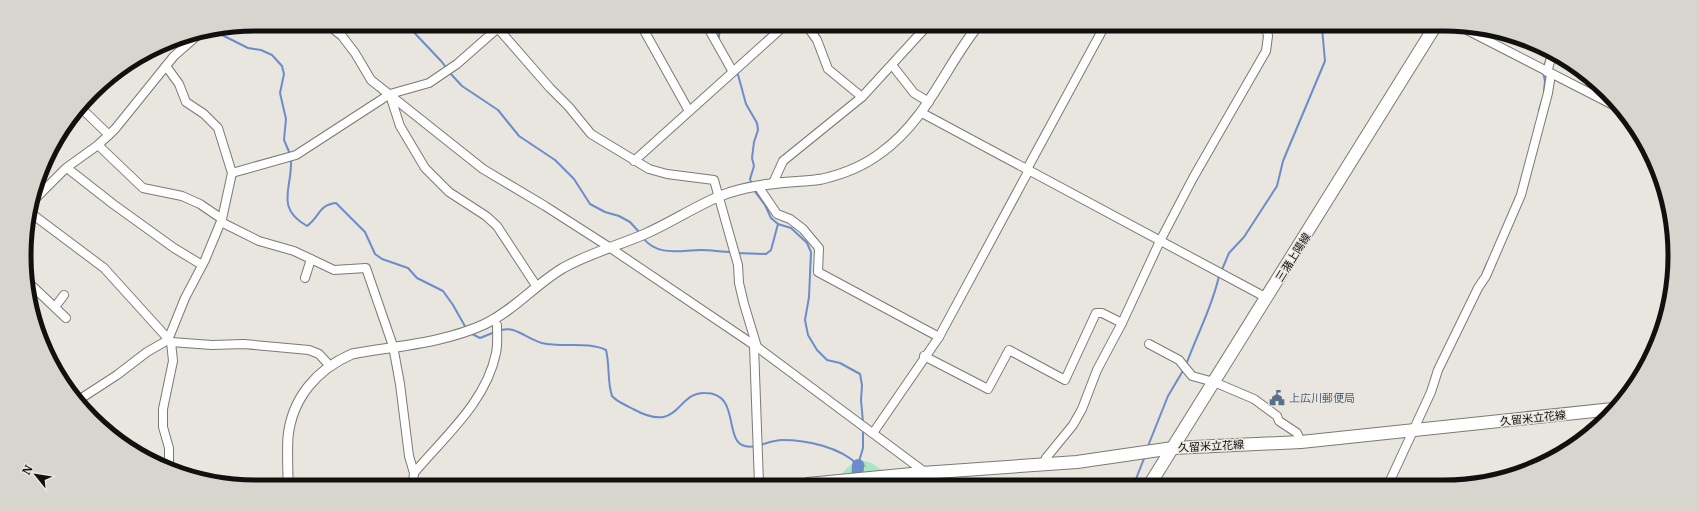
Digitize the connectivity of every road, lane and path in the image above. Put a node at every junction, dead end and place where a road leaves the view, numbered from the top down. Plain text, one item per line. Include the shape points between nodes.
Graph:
1 (336, 31) edge
2 (491, 31) edge
3 (500, 31) edge
4 (644, 31) edge
5 (711, 31) edge
6 (778, 31) edge
7 (811, 31) edge
8 (923, 31) edge
9 (974, 31) edge
10 (1102, 31) edge
11 (1267, 31) edge
12 (1432, 31) edge
13 (1472, 33) edge
14 (192, 41) edge
15 (1551, 59) edge
16 (892, 65) junction
17 (166, 66) junction
18 (733, 72) junction
19 (1549, 73) junction
20 (390, 94) junction
21 (862, 97) junction
22 (929, 102) junction
23 (1607, 102) edge
24 (84, 110) edge
25 (688, 111) junction
26 (922, 113) junction
27 (109, 135) junction
28 (98, 145) junction
29 (634, 161) junction
30 (67, 168) junction
31 (1028, 170) junction
32 (232, 172) junction
33 (773, 183) junction
34 (754, 186) junction
35 (40, 194) edge
36 (719, 196) junction
37 (34, 216) edge
38 (221, 221) junction
39 (1160, 241) junction
40 (609, 246) junction
41 (311, 259) junction
42 (202, 265) junction
43 (305, 278) dead end
44 (537, 287) junction
45 (33, 288) edge
46 (64, 295) dead end
47 (1267, 298) junction
48 (55, 307) junction
49 (66, 318) dead end
50 (1122, 323) junction
51 (497, 325) dead end
52 (939, 337) junction
53 (170, 341) junction
54 (1149, 344) dead end
55 (393, 346) junction
56 (755, 347) junction
57 (924, 356) junction
58 (330, 366) junction
59 (1214, 382) junction
60 (82, 398) edge
61 (1606, 410) edge
62 (1413, 431) junction
63 (873, 433) junction
64 (1302, 442) junction
65 (1173, 448) junction
66 (168, 462) edge
67 (1043, 464) junction
68 (922, 473) junction
69 (414, 474) junction
70 (288, 480) edge
71 (413, 480) edge
72 (759, 480) edge
73 (849, 480) edge
74 (928, 480) edge
75 (1153, 480) edge
76 (1391, 480) edge

1 - 20 street via 356,53 371,80
2 - 20 street via 457,64 429,84
3 - 29 street via 590,134
4 - 25 street
5 - 18 street
6 - 18 street
7 - 21 street via 817,40 828,69
8 - 16 street
9 - 22 street
10 - 31 street
11 - 39 street via 1266,50
12 - 47 main road, 三潴上陽線
13 - 19 street
14 - 17 street
15 - 19 street
16 - 21 street
16 - 22 street via 914,93
17 - 27 street
17 - 32 street via 179,84 186,102 204,114 218,128
18 - 25 street
19 - 23 street
19 - 62 street via 1548,93 1521,195 1486,276 1438,370
20 - 32 street via 296,155
20 - 40 street via 483,169
20 - 44 street via 400,126 425,168 449,192 497,226
21 - 33 street via 783,161
22 - 26 street
24 - 27 street
25 - 29 street
26 - 31 street
26 - 33 street via 904,134 858,168 821,179
27 - 28 street
28 - 30 street
28 - 38 street via 143,188 182,196 200,204
29 - 36 street via 667,174 714,180
30 - 35 street
30 - 42 street via 174,248
31 - 39 street
31 - 52 street
32 - 38 street
33 - 34 street
34 - 36 street
34 - 52 street via 777,214 804,228 819,248 818,272
36 - 40 street via 632,240
36 - 56 street via 738,265 739,283
37 - 53 street via 104,268
38 - 41 street via 259,241
38 - 42 street
39 - 47 street
39 - 50 street
40 - 44 street via 583,257
40 - 56 street
41 - 43 street
41 - 55 street via 334,270 366,268
42 - 53 street via 185,298
44 - 55 street via 485,324 447,337
45 - 48 street
46 - 48 street
47 - 59 main road, 三潴上陽線
48 - 49 street
50 - 57 street via 1102,313 1096,313 1065,380 1009,350 988,389
50 - 67 street via 1097,370 1082,409
51 - 69 street via 496,353 488,381 473,406
52 - 57 street
53 - 58 street via 310,350 319,354
53 - 60 street via 147,352
53 - 66 street via 173,361 163,409 163,427 169,448
54 - 59 street via 1179,360 1192,376
55 - 58 street via 352,354
55 - 69 street via 409,456
56 - 63 street
56 - 72 street
57 - 63 street
58 - 70 street via 314,379 294,410 288,438
59 - 64 street via 1254,399 1297,433
59 - 65 main road, 三潴上陽線
61 - 62 main road, 久留米立花線
62 - 64 main road, 久留米立花線
62 - 76 street
63 - 68 street via 922,470
64 - 65 main road, 久留米立花線
65 - 67 main road, 久留米立花線 via 1078,462
65 - 75 main road, 三潴上陽線
67 - 68 main road, 久留米立花線
68 - 73 main road, 久留米立花線
68 - 74 street
69 - 71 street

